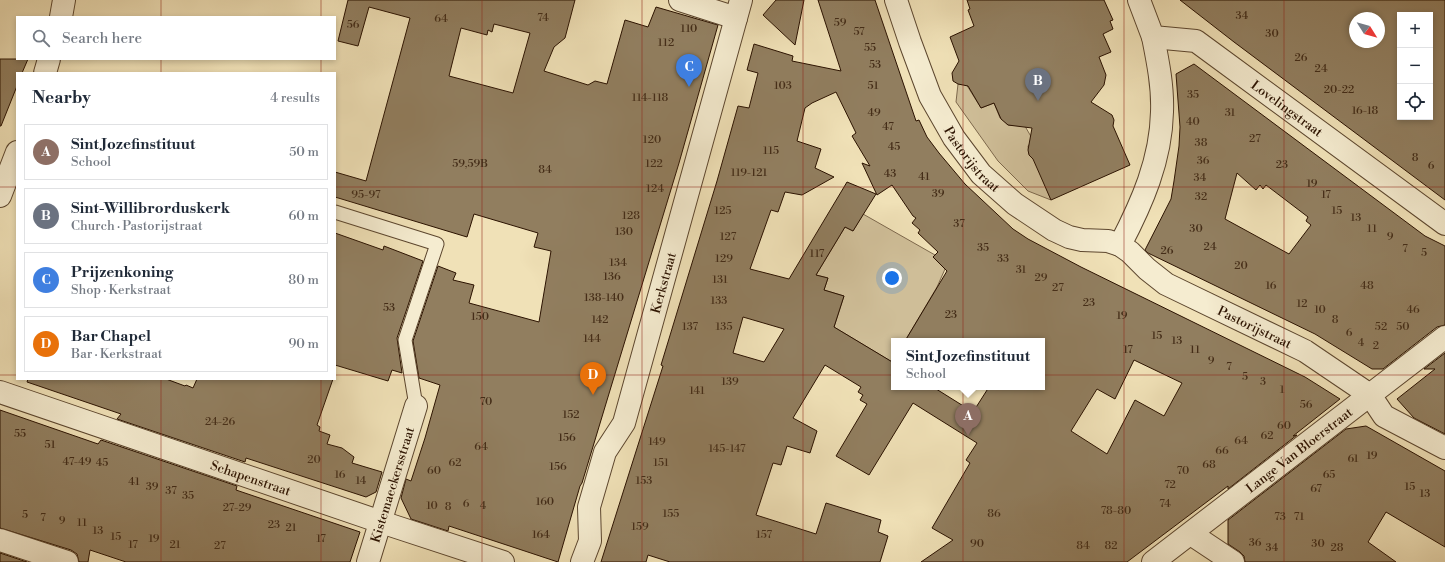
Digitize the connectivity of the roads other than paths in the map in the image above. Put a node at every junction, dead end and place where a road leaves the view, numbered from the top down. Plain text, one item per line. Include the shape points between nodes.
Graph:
1 (64, 0) edge
2 (680, 0) edge
3 (896, 0) edge
4 (1140, 0) edge
5 (739, 9) edge
6 (61, 16) edge
7 (1153, 37) junction
8 (50, 60) edge
9 (45, 72) edge
10 (16, 155) edge
11 (0, 196) edge
12 (336, 212) edge
13 (1445, 224) edge
14 (1120, 245) junction
15 (1445, 337) edge
16 (0, 392) edge
17 (1370, 395) junction
18 (416, 406) joint
19 (1445, 448) edge
20 (381, 522) junction
21 (1191, 534) junction
22 (0, 540) edge
23 (67, 562) edge
24 (368, 562) edge
25 (503, 562) edge
26 (582, 562) edge
27 (1153, 562) edge
28 (1233, 562) edge

1 - 6 street
2 - 5 street
3 - 14 street, Pastorijstraat via 930,96 954,138 981,174 1016,204 1054,230 1082,240 1108,241
4 - 7 street
5 - 26 street, Kerkstraat via 624,423 605,452 589,507 590,541
7 - 13 street, Lovelingstraat via 1196,40
7 - 14 street via 1160,72 1162,112 1159,148 1135,217
8 - 9 street
10 - 11 street
12 - 18 lane via 437,244 405,340
14 - 17 street, Pastorijstraat via 1166,284 1305,351
15 - 17 street, Lange Van Bloerstraat
16 - 20 street, Schapenstraat
17 - 19 street via 1384,416
17 - 21 street, Lange Van Bloerstraat
18 - 20 street, Kistemaeckersstraat
20 - 24 street, Kistemaeckersstraat
20 - 25 street, Schapenstraat
21 - 27 street, Lange Van Bloerstraat
21 - 28 street
22 - 23 street

